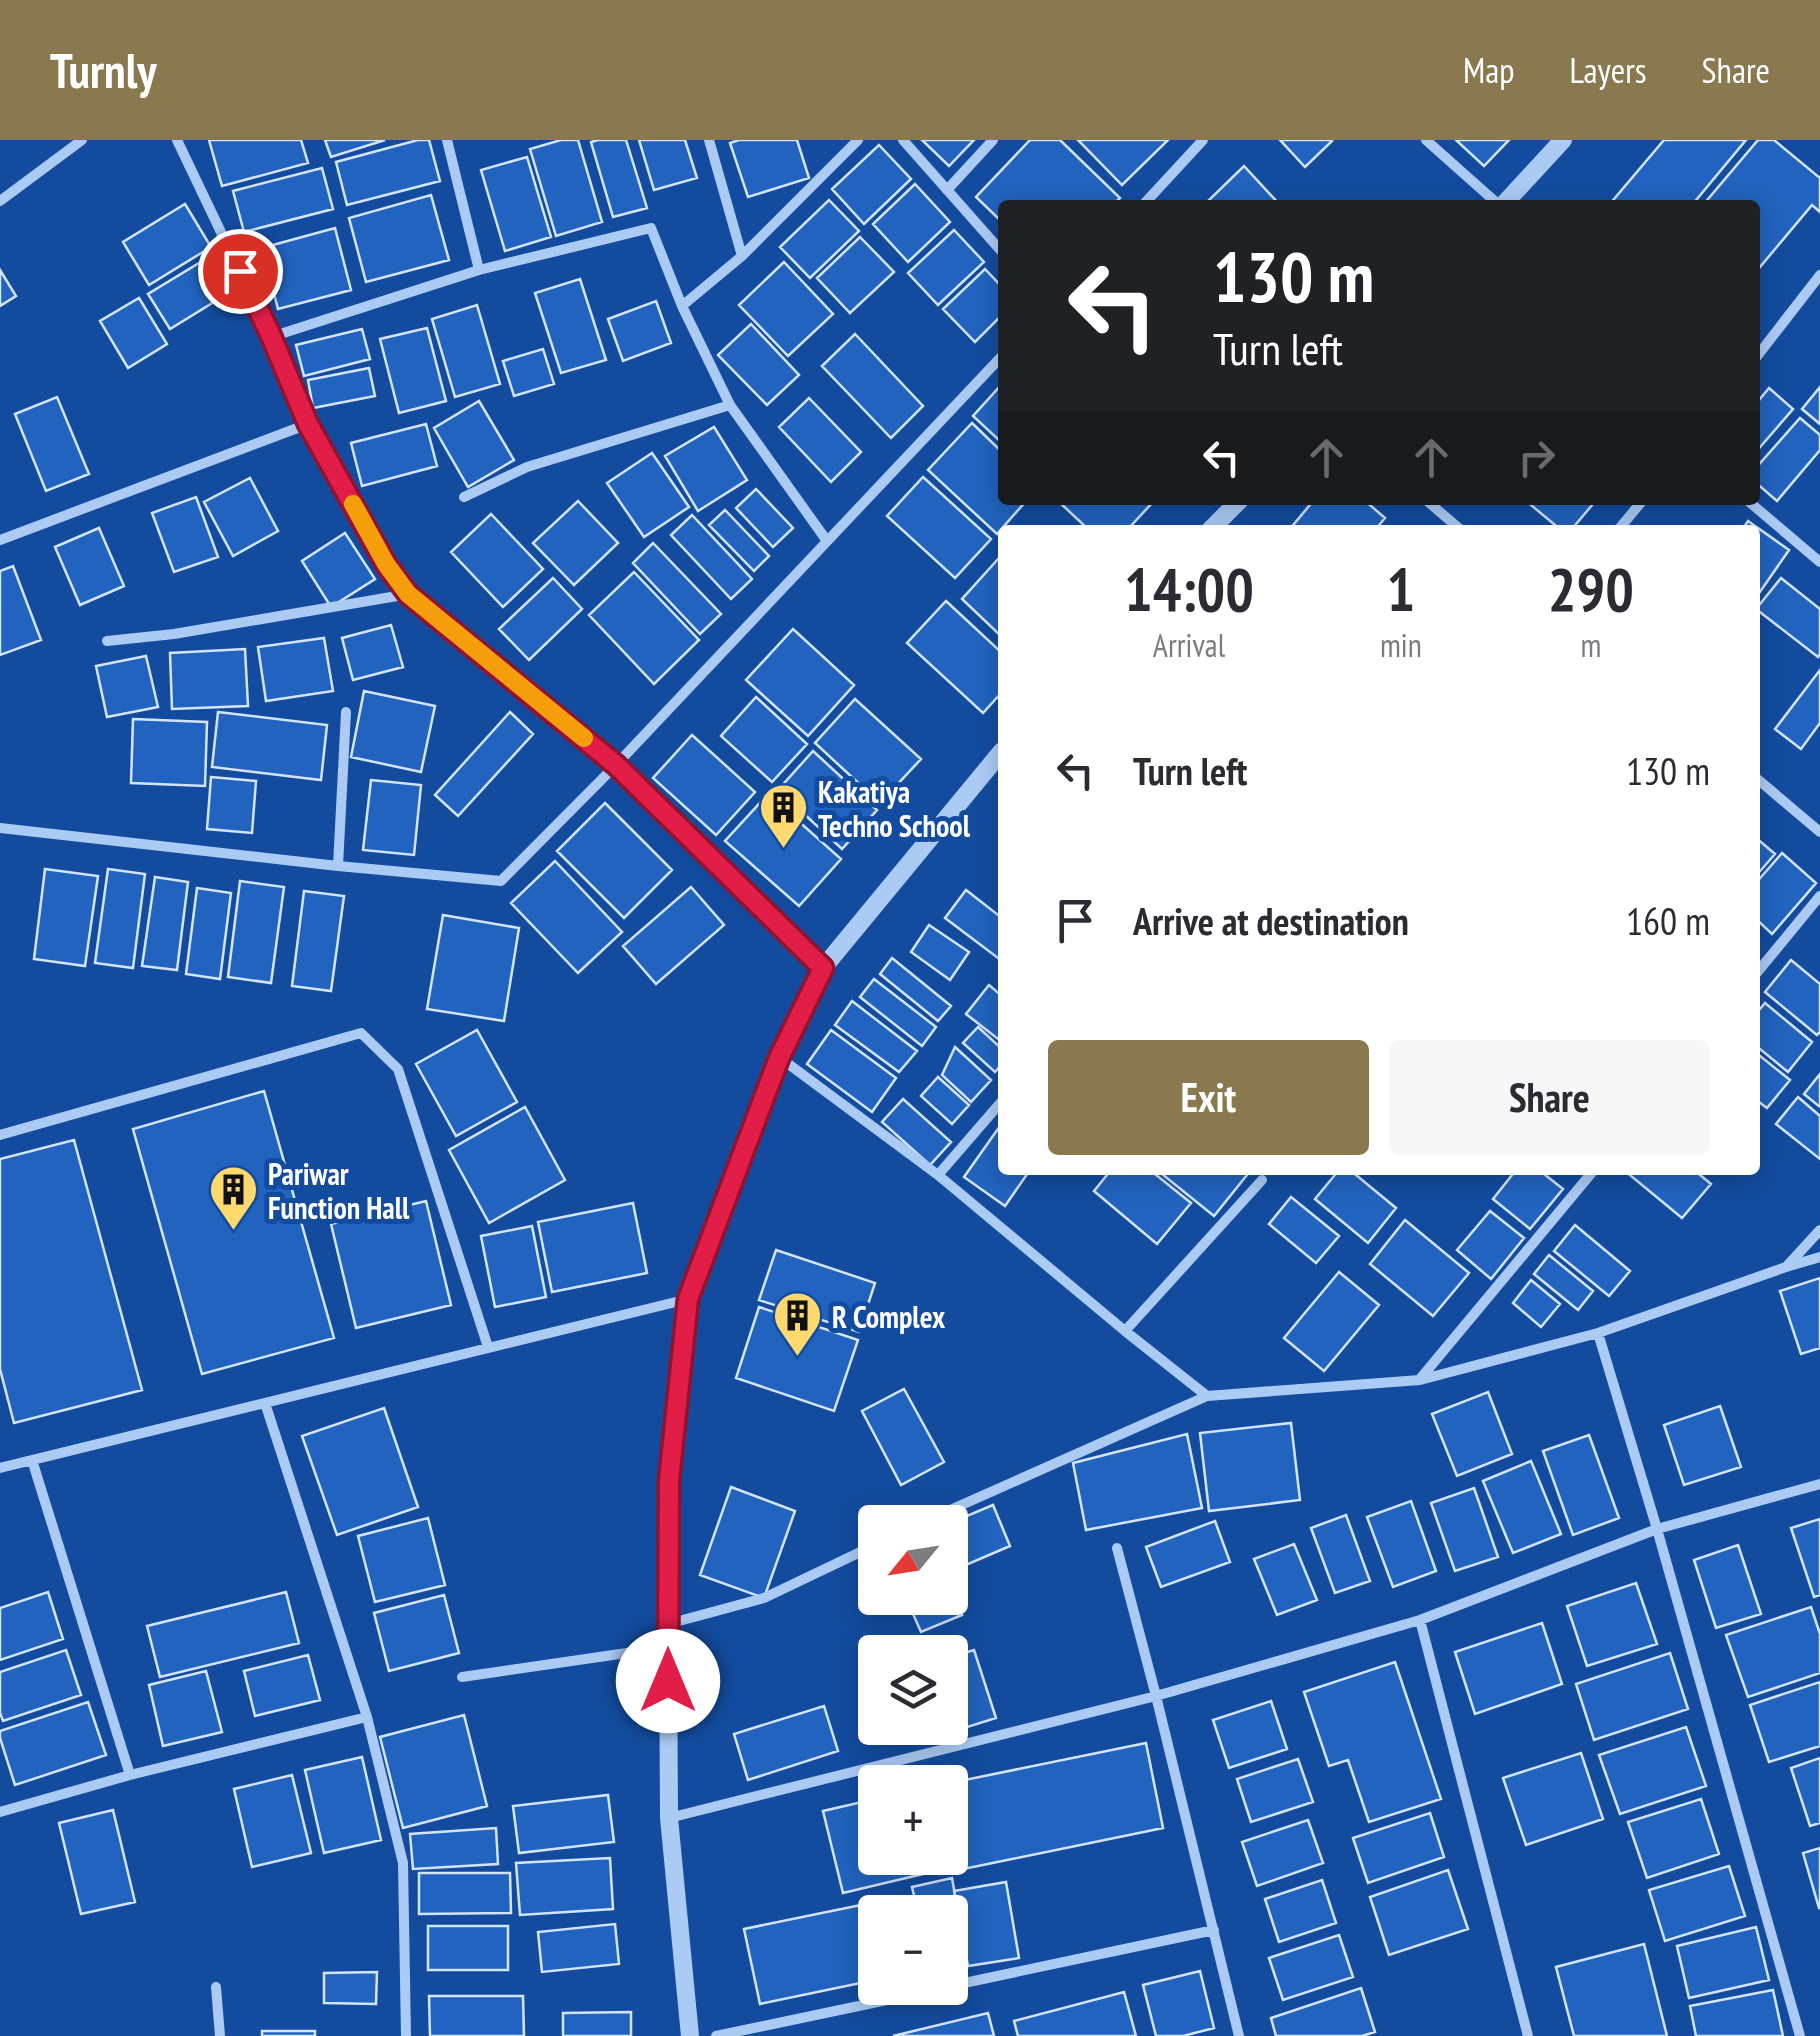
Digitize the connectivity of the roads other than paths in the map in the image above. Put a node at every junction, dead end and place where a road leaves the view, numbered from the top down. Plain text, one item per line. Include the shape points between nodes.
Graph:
1 (82, 140) edge
2 (178, 140) edge
3 (447, 140) edge
4 (709, 140) edge
5 (858, 140) edge
6 (903, 140) edge
7 (993, 140) edge
8 (1203, 140) edge
9 (1426, 140) edge
10 (1563, 140) edge
11 (947, 190) junction
12 (1148, 200) edge
13 (1495, 200) edge
14 (1506, 200) edge
15 (0, 201) edge
16 (998, 247) edge
17 (742, 256) junction
18 (479, 270) junction
19 (1820, 275) edge
20 (1815, 291) edge
21 (682, 306) junction
22 (271, 336) junction
23 (1760, 353) edge
24 (998, 360) edge
25 (730, 406) junction
26 (308, 424) junction
27 (464, 497) dead end
28 (1235, 505) edge
29 (1432, 505) edge
30 (1639, 505) edge
31 (1752, 505) edge
32 (1215, 525) edge
33 (1455, 525) edge
34 (1622, 525) edge
35 (0, 540) edge
36 (826, 541) junction
37 (1820, 562) edge
38 (408, 594) junction
39 (106, 641) dead end
40 (346, 712) dead end
41 (998, 756) edge
42 (616, 765) junction
43 (1760, 781) edge
44 (0, 828) edge
45 (1820, 832) edge
46 (338, 866) junction
47 (1820, 896) edge
48 (823, 968) junction
49 (1760, 969) edge
50 (779, 1058) junction
51 (998, 1106) edge
52 (0, 1135) edge
53 (938, 1175) junction
54 (1590, 1175) edge
55 (1262, 1180) dead end
56 (1820, 1230) edge
57 (1820, 1257) edge
58 (1786, 1266) junction
59 (688, 1299) junction
60 (1125, 1332) junction
61 (1598, 1334) junction
62 (488, 1347) junction
63 (1420, 1380) junction
64 (1207, 1396) junction
65 (265, 1403) junction
66 (32, 1460) junction
67 (0, 1468) edge
68 (1820, 1484) edge
69 (961, 1505) edge
70 (1656, 1529) junction
71 (1117, 1548) dead end
72 (858, 1553) edge
73 (1420, 1620) junction
74 (668, 1624) junction
75 (668, 1647) junction
76 (462, 1677) dead end
77 (1156, 1696) junction
78 (367, 1717) junction
79 (130, 1776) junction
80 (0, 1812) edge
81 (669, 1818) junction
82 (1214, 1930) junction
83 (968, 1983) edge
84 (216, 1987) dead end
85 (862, 2005) edge
86 (220, 2036) edge
87 (406, 2036) edge
88 (690, 2036) edge
89 (716, 2036) edge
90 (1239, 2036) edge
91 (1528, 2036) edge
92 (1800, 2036) edge

1 - 15 street
2 - 22 street
3 - 18 street
4 - 17 street
5 - 17 street
6 - 11 street
7 - 11 street
8 - 12 street
9 - 13 street
10 - 14 street
11 - 16 street
17 - 21 street
18 - 21 street via 650,228
18 - 22 street
19 - 20 street
20 - 23 street
21 - 25 street
22 - 26 street
24 - 36 street
25 - 27 street via 526,467
25 - 36 street
26 - 35 street
26 - 38 street
28 - 32 street
29 - 33 street
30 - 34 street
31 - 37 street
36 - 42 street
38 - 39 street
38 - 42 street
40 - 46 street
41 - 48 street
42 - 46 street via 501,881
42 - 48 street
43 - 45 street
44 - 46 street
47 - 49 street
48 - 50 street
50 - 53 street
50 - 59 street
51 - 53 street
52 - 62 street via 361,1033 398,1068
53 - 60 street
54 - 63 street
55 - 60 street
56 - 58 street
57 - 58 street
58 - 61 street
59 - 62 street
59 - 74 street via 669,1480
60 - 64 street
61 - 63 street
61 - 70 street
62 - 65 street
63 - 64 street
64 - 69 street
65 - 66 street
65 - 78 street
66 - 67 street
66 - 79 street
68 - 70 street
70 - 73 street
70 - 92 street
71 - 77 street
72 - 74 street via 764,1598
73 - 77 street
73 - 91 street
74 - 75 street
75 - 76 street
75 - 81 street
77 - 81 street
77 - 82 street
78 - 79 street
78 - 87 street via 402,1864
79 - 80 street
81 - 88 street
82 - 83 street
82 - 90 street
84 - 86 street
85 - 89 street

